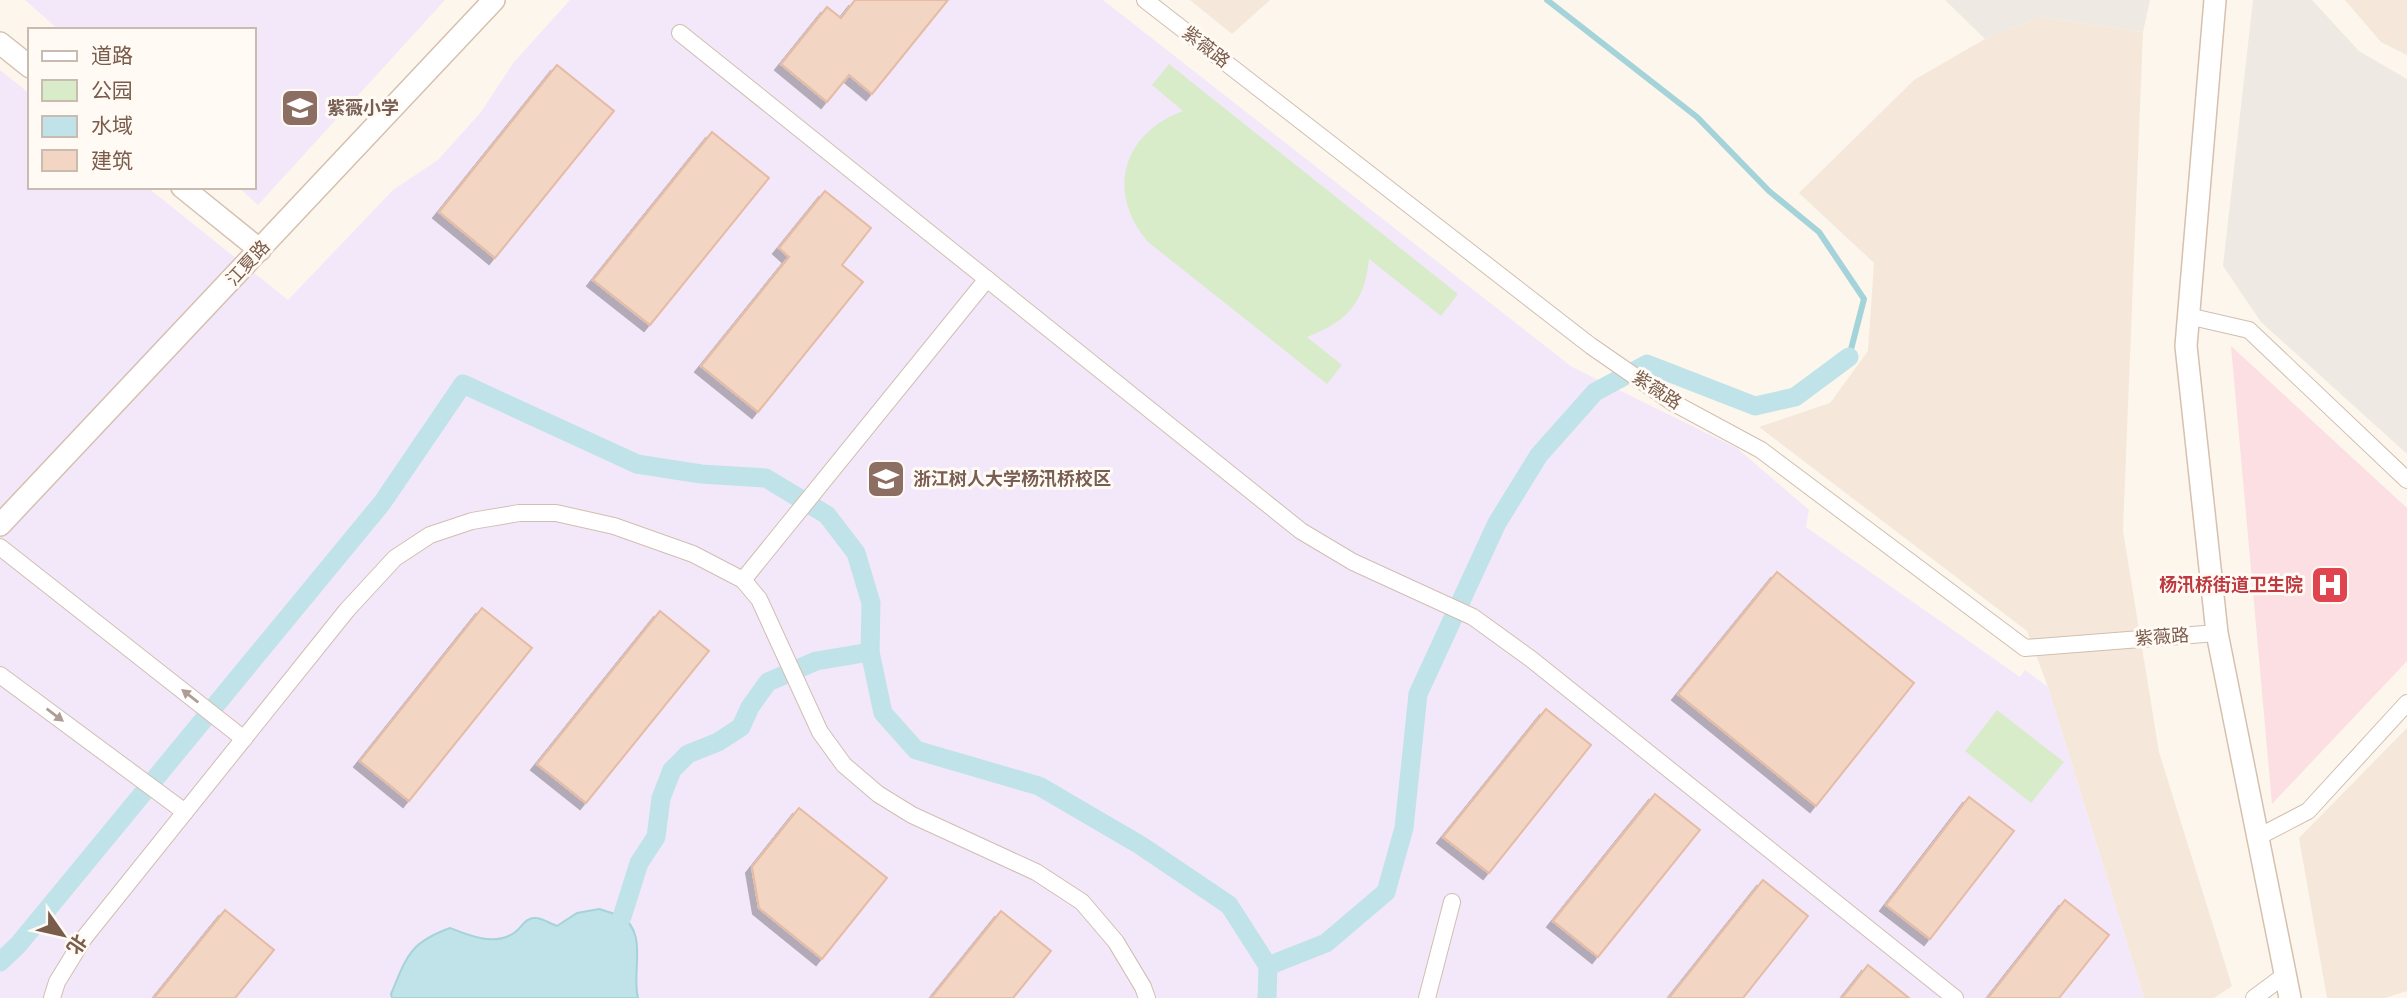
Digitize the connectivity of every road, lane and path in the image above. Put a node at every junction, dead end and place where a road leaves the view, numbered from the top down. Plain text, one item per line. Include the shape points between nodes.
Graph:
1 (494, 0) edge
2 (1145, 0) edge
3 (2215, 0) edge
4 (680, 33) dead end
5 (0, 43) edge
6 (28, 65) edge
7 (184, 189) edge
8 (260, 250) junction
9 (987, 279) junction
10 (2188, 316) junction
11 (2407, 481) edge
12 (0, 525) edge
13 (0, 547) edge
14 (743, 580) junction
15 (2217, 633) junction
16 (0, 674) edge
17 (2407, 704) edge
18 (244, 739) junction
19 (185, 812) junction
20 (2258, 837) junction
21 (1452, 902) dead end
22 (2285, 975) junction
23 (52, 998) edge
24 (1147, 998) edge
25 (1427, 998) edge
26 (1955, 998) edge
27 (2254, 998) edge
28 (2290, 998) edge

1 - 8 street, 江夏路
2 - 15 street, 紫薇路 via 1591,346 1672,402 1761,450 2025,648
3 - 10 street
4 - 9 street
5 - 6 street
7 - 8 street
8 - 12 street, 江夏路
9 - 14 street
9 - 26 street via 1301,531 1353,562 1473,617 1531,659
10 - 11 street via 2249,330
10 - 15 street via 2186,346
18 -> 13 street
14 - 18 street via 693,554 614,526 556,513 519,513 472,521 430,535 395,558
14 - 24 street via 764,609 820,732 844,765 912,816 1036,872 1082,902 1116,942
15 - 20 street
16 -> 19 street
17 - 20 street via 2308,811
18 - 19 street
19 - 23 street via 84,938
20 - 22 street
21 - 25 street
22 - 27 street
22 - 28 street

